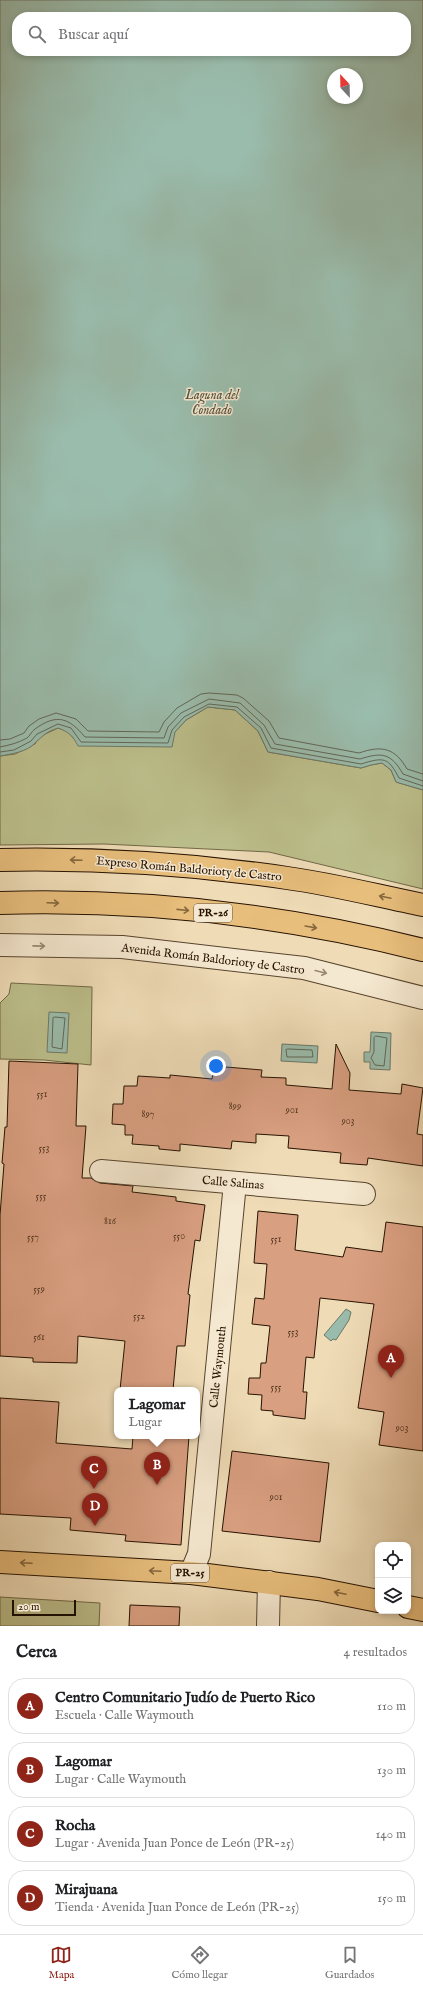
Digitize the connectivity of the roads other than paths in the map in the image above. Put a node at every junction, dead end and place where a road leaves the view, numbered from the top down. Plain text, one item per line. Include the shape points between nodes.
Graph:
1 (0, 860) edge
2 (0, 903) edge
3 (423, 905) edge
4 (0, 945) edge
5 (423, 950) edge
6 (423, 998) edge
7 (101, 1171) dead end
8 (235, 1183) junction
9 (364, 1194) dead end
10 (0, 1562) edge
11 (191, 1573) junction
12 (269, 1582) junction
13 (375, 1600) edge
14 (411, 1608) edge
15 (423, 1610) edge
16 (268, 1626) edge

3 -> 1 main road, Expreso Román Baldorioty de Castro via 288,878 214,869 128,861
2 -> 5 main road, PR-26 via 130,905 212,913 350,934
4 -> 6 street, Avenida Román Baldorioty de Castro via 122,947 304,968
7 - 8 street, Calle Salinas
8 - 9 street, Calle Salinas
8 - 11 street, Calle Waymouth via 199,1554
11 -> 10 main road, PR-25
11 - 12 main road, PR-25
13 -> 12 main road, PR-25
12 - 16 street
14 - 15 main road

